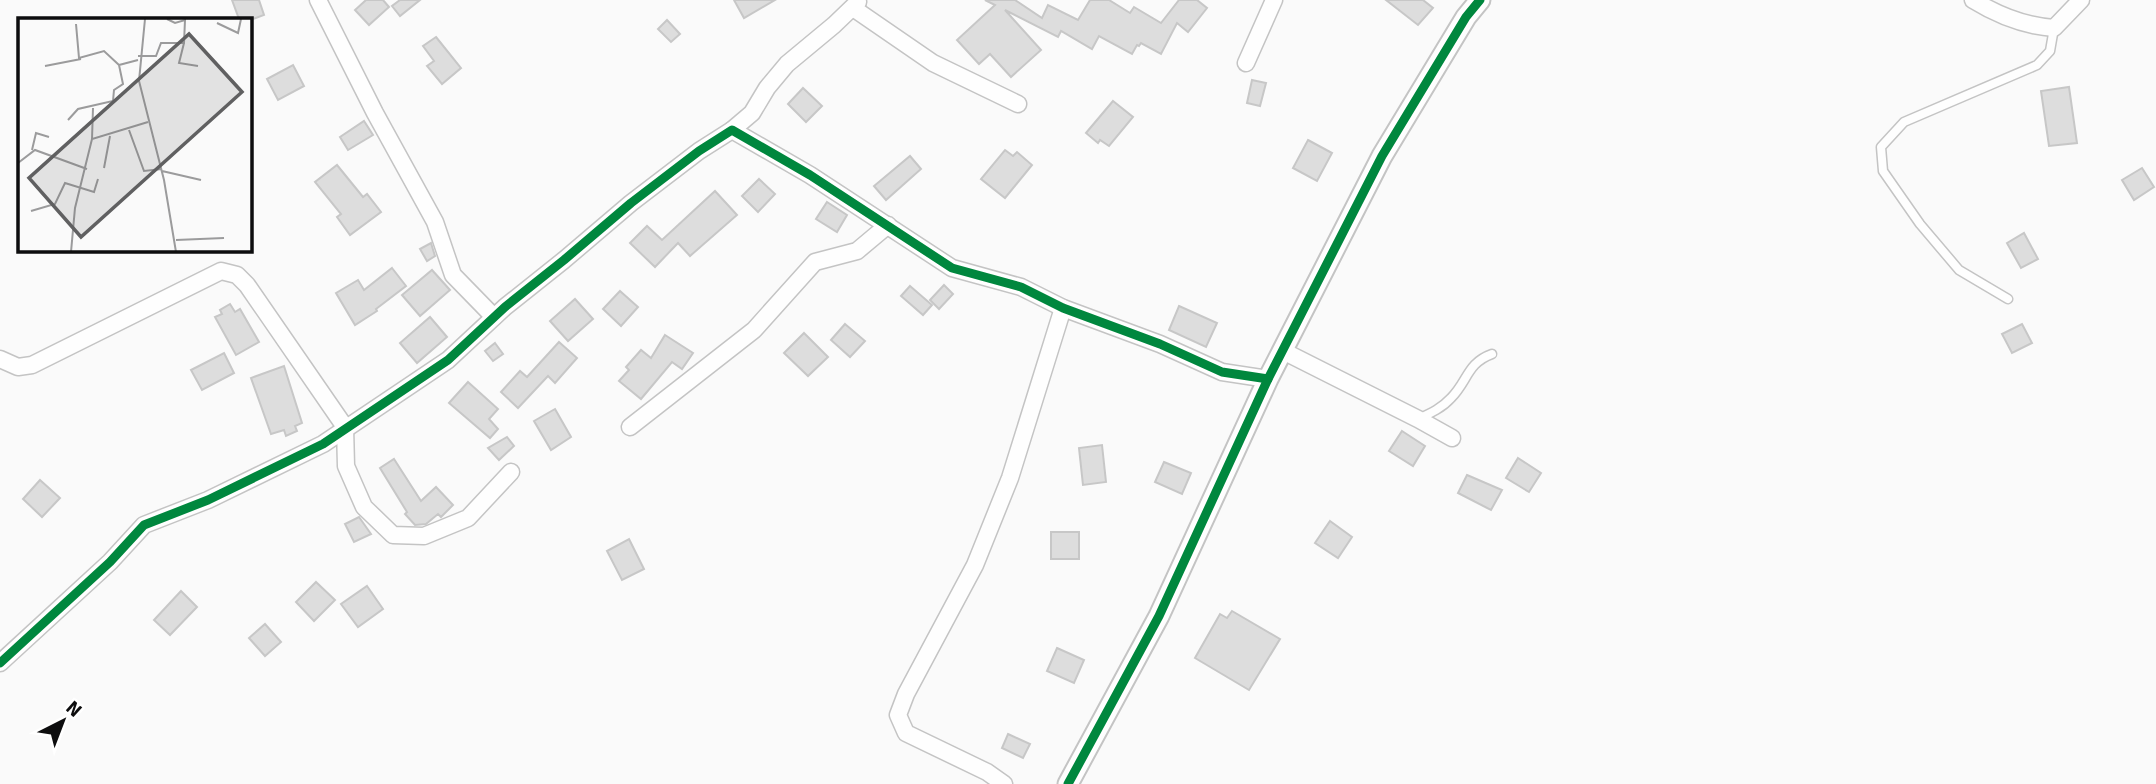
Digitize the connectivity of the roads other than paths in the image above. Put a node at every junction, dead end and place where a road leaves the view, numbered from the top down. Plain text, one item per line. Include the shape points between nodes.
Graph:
1 (318, 0) edge
2 (1274, 0) edge
3 (1480, 0) edge
4 (1973, 0) edge
5 (2081, 0) edge
6 (856, 4) edge
7 (2054, 29) junction
8 (1246, 63) dead end
9 (1018, 104) dead end
10 (732, 130) junction
11 (888, 225) junction
12 (2008, 299) dead end
13 (1063, 308) junction
14 (494, 317) junction
15 (1283, 351) junction
16 (1492, 354) dead end
17 (0, 359) edge
18 (1268, 379) junction
19 (1418, 419) junction
20 (345, 427) junction
21 (630, 427) dead end
22 (1452, 438) dead end
23 (512, 472) dead end
24 (0, 663) edge
25 (1004, 784) edge
26 (1068, 784) edge

1 - 14 street via 435,222 453,275
2 - 8 street
3 - 15 street via 1382,156
4 - 7 street via 2030,26
5 - 7 street
6 - 9 street via 933,63
6 - 10 street via 787,64 752,113
7 - 12 lane via 2050,51 2036,65 1903,122 1881,147 1883,171 1920,225 1959,270
10 - 11 street
10 - 14 street via 631,203
11 - 13 street via 952,268 1021,287
11 - 21 street via 857,251 815,262 754,330
13 - 18 street via 1222,372
13 - 25 street via 1010,478 975,565 898,715 906,733
14 - 20 street via 448,360
15 - 18 street
15 - 19 street
16 - 19 lane via 1479,359 1437,411
17 - 20 street via 18,367 32,365 222,271 237,275 247,285
18 - 26 street via 1159,616
19 - 22 street
20 - 23 street via 345,466 364,506 393,535 424,536 468,518
20 - 24 street via 323,444 208,500 144,525

